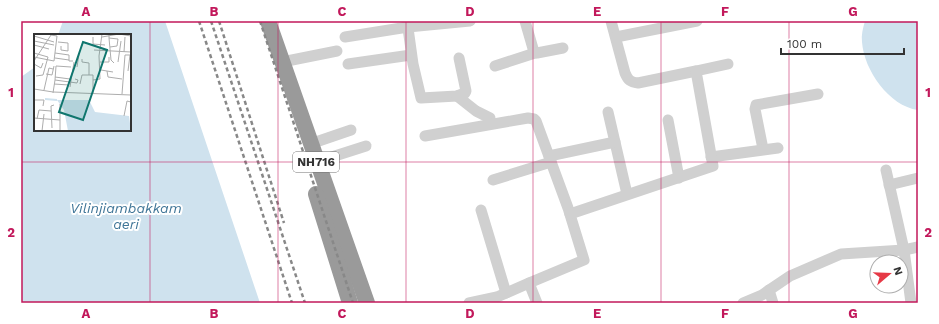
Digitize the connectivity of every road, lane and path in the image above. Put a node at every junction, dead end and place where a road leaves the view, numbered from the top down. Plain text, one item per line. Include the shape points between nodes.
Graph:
1 (257, 21) edge
2 (268, 21) edge
3 (470, 21) edge
4 (525, 21) edge
5 (612, 21) edge
6 (697, 21) edge
7 (407, 24) edge
8 (345, 37) dead end
9 (616, 37) junction
10 (563, 48) dead end
11 (337, 51) dead end
12 (535, 53) junction
13 (411, 55) junction
14 (459, 58) dead end
15 (282, 62) junction
16 (348, 64) dead end
17 (728, 64) dead end
18 (495, 66) dead end
19 (696, 71) junction
20 (818, 94) dead end
21 (456, 96) junction
22 (608, 112) dead end
23 (490, 118) dead end
24 (668, 120) dead end
25 (351, 130) dead end
26 (425, 136) dead end
27 (615, 142) junction
28 (310, 144) junction
29 (366, 146) dead end
30 (778, 148) dead end
31 (763, 150) junction
32 (712, 158) junction
33 (550, 159) junction
34 (316, 162) junction
35 (886, 170) dead end
36 (679, 178) junction
37 (918, 178) edge
38 (493, 180) dead end
39 (889, 185) junction
40 (627, 194) junction
41 (481, 210) dead end
42 (570, 214) junction
43 (918, 247) edge
44 (904, 250) junction
45 (529, 283) junction
46 (769, 290) junction
47 (506, 293) junction
48 (350, 303) edge
49 (367, 303) edge
50 (469, 303) edge
51 (538, 303) edge
52 (744, 303) edge
53 (773, 303) edge
54 (911, 303) edge

1 - 48 highway via 317,196
2 - 15 highway, NH716
3 - 7 street
4 - 12 street
5 - 9 street
6 - 9 street
7 - 8 street
7 - 13 street
9 - 19 street via 627,79 632,82 638,83
10 - 12 street
11 - 15 street
12 - 18 street
13 - 16 street
13 - 21 street via 420,98
14 - 21 street via 466,91 463,95
15 - 28 highway, NH716
17 - 19 street
19 - 32 street
20 - 31 street via 756,104
21 - 23 street
22 - 27 street
24 - 36 street
25 - 28 street
26 - 33 street via 532,118 536,121
27 - 33 street
27 - 40 street
28 - 34 highway, NH716
29 - 34 street
30 - 31 street
31 - 32 street
32 - 36 street via 713,166
33 - 38 street
33 - 42 street
34 - 49 highway, NH716
35 - 39 street
36 - 40 street
37 - 39 street
39 - 44 street
40 - 42 street
41 - 47 street
42 - 45 street via 584,260
43 - 44 street
44 - 46 street via 842,254 790,276
44 - 54 street
45 - 47 street
45 - 51 street
46 - 52 street
46 - 53 street
47 - 50 street

